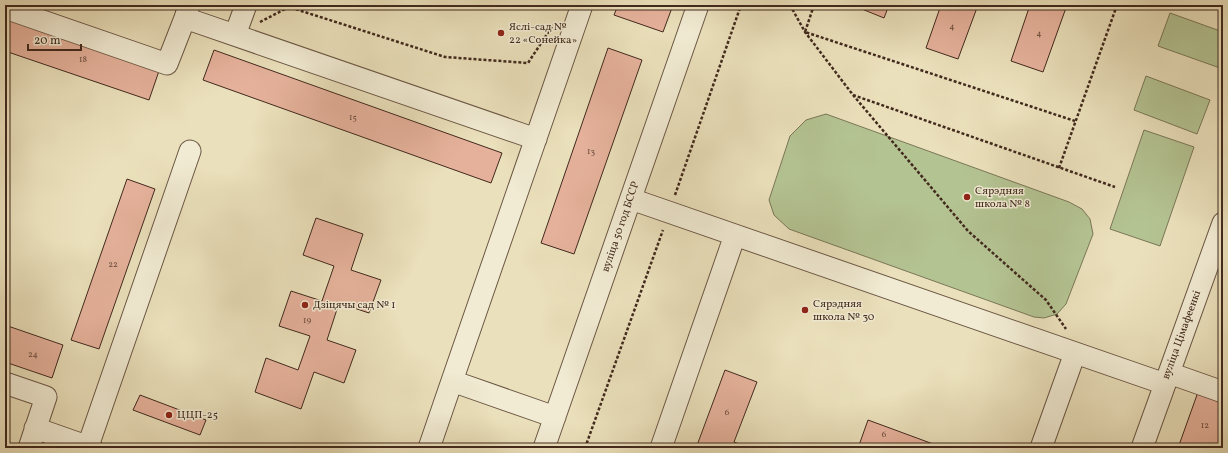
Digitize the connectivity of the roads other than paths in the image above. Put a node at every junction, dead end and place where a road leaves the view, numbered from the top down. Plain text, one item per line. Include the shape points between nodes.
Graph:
1 (246, 5) edge
2 (582, 5) edge
3 (698, 5) edge
4 (5, 8) edge
5 (187, 12) edge
6 (235, 36) junction
7 (536, 139) junction
8 (190, 151) dead end
9 (630, 199) junction
10 (1223, 223) edge
11 (734, 235) junction
12 (1075, 353) junction
13 (1167, 379) junction
14 (452, 381) junction
15 (5, 383) edge
16 (1223, 392) edge
17 (555, 417) junction
18 (35, 428) junction
19 (90, 447) edge
20 (28, 448) edge
21 (429, 448) edge
22 (544, 448) edge
23 (661, 448) edge
24 (1041, 448) edge
25 (1142, 448) edge

1 - 6 street
2 - 7 street
3 - 9 street, вуліца 50 год БССР
4 - 5 street via 168,64
5 - 6 street
6 - 7 street
7 - 14 street
8 - 19 street
9 - 11 street
9 - 17 street, вуліца 50 год БССР
10 - 13 street, вуліца Цімафеенкі
11 - 12 street
11 - 23 street
12 - 13 street
12 - 24 street
13 - 16 street
13 - 25 street, вуліца Цімафеенкі
14 - 17 street
14 - 21 street
15 - 18 street via 46,397
17 - 22 street, вуліца 50 год БССР
18 - 19 street
18 - 20 street

